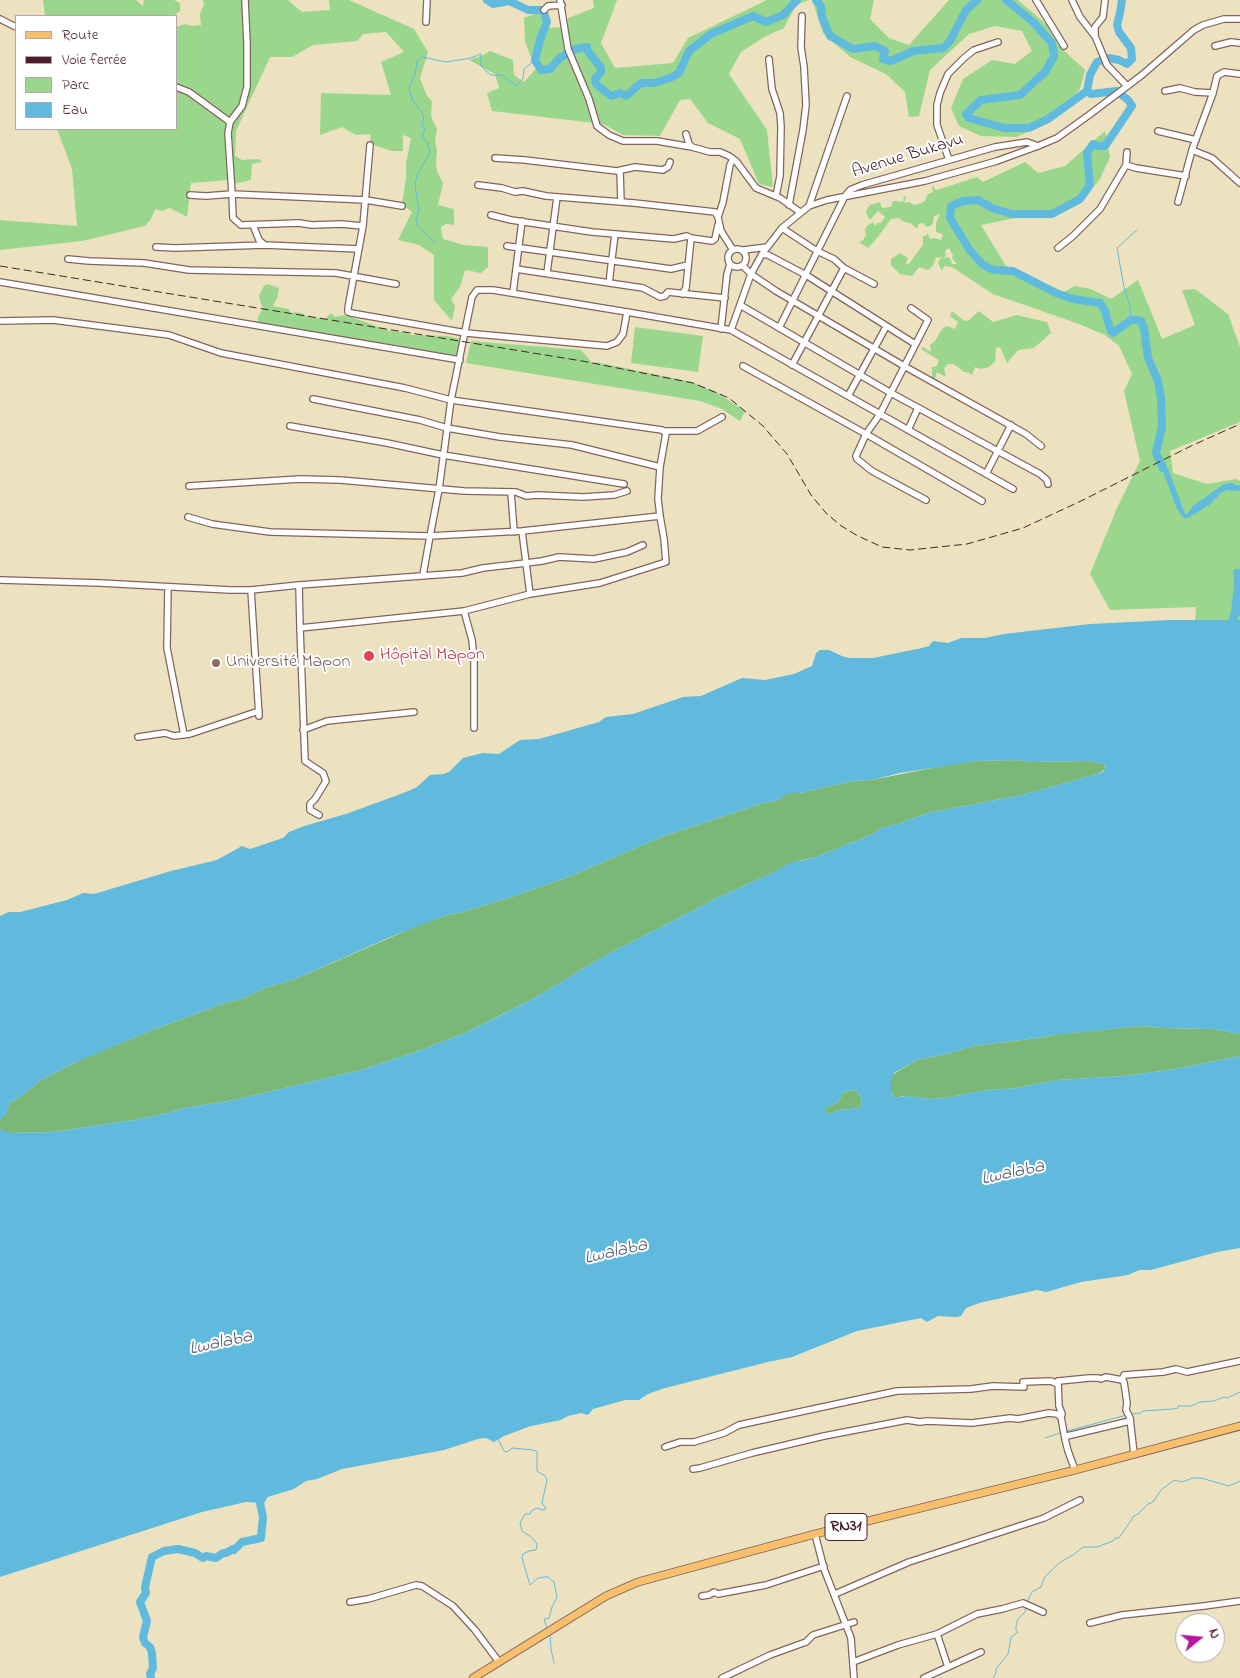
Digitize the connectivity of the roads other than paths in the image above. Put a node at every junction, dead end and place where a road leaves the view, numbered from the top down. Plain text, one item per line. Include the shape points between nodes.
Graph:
1 (245, 0) edge
2 (427, 0) edge
3 (1036, 0) edge
4 (1072, 0) edge
5 (1105, 0) edge
6 (561, 3) edge
7 (544, 10) dead end
8 (802, 16) dead end
9 (1240, 19) edge
10 (0, 20) edge
11 (426, 22) dead end
12 (15, 27) edge
13 (1095, 36) junction
14 (998, 42) dead end
15 (1240, 43) edge
16 (1064, 46) dead end
17 (1215, 46) dead end
18 (769, 58) dead end
19 (1240, 74) edge
20 (1126, 87) junction
21 (178, 88) edge
22 (1165, 91) dead end
23 (1214, 93) junction
24 (847, 96) dead end
25 (230, 122) junction
26 (1158, 131) dead end
27 (686, 134) dead end
28 (1196, 140) junction
29 (370, 145) dead end
30 (1038, 146) junction
31 (692, 147) junction
32 (1192, 150) junction
33 (1127, 152) dead end
34 (495, 158) dead end
35 (733, 159) junction
36 (949, 160) junction
37 (670, 162) dead end
38 (1126, 165) junction
39 (620, 171) junction
40 (1186, 176) junction
41 (1240, 183) edge
42 (478, 185) dead end
43 (190, 194) dead end
44 (232, 194) junction
45 (776, 196) junction
46 (845, 196) junction
47 (557, 197) junction
48 (366, 200) junction
49 (621, 202) junction
50 (1178, 202) dead end
51 (789, 205) junction
52 (402, 206) dead end
53 (809, 206) junction
54 (800, 212) junction
55 (491, 215) dead end
56 (719, 220) junction
57 (522, 221) junction
58 (253, 225) junction
59 (554, 225) junction
60 (364, 226) junction
61 (782, 228) junction
62 (615, 234) junction
63 (691, 238) junction
64 (265, 245) junction
65 (507, 246) dead end
66 (156, 247) dead end
67 (767, 247) junction
68 (519, 248) junction
69 (1058, 248) dead end
70 (359, 249) junction
71 (732, 250) junction
72 (743, 250) junction
73 (817, 251) junction
74 (549, 252) junction
75 (760, 257) junction
76 (68, 259) dead end
77 (612, 261) junction
78 (688, 264) junction
79 (730, 264) junction
80 (744, 264) junction
81 (844, 268) junction
82 (516, 269) junction
83 (547, 274) junction
84 (750, 274) junction
85 (354, 275) junction
86 (806, 275) junction
87 (0, 282) edge
88 (609, 283) junction
89 (396, 284) dead end
90 (874, 284) dead end
91 (832, 292) junction
92 (513, 293) junction
93 (682, 294) junction
94 (725, 298) junction
95 (792, 301) junction
96 (740, 305) junction
97 (911, 308) dead end
98 (627, 312) junction
99 (818, 316) junction
100 (0, 321) edge
101 (886, 327) junction
102 (779, 328) junction
103 (721, 329) junction
104 (731, 330) junction
105 (466, 333) junction
106 (804, 342) junction
107 (915, 344) junction
108 (874, 349) junction
109 (460, 360) junction
110 (792, 365) junction
111 (743, 366) dead end
112 (904, 366) junction
113 (860, 375) junction
114 (890, 393) junction
115 (848, 396) junction
116 (312, 399) dead end
117 (451, 400) junction
118 (918, 408) junction
119 (880, 414) junction
120 (722, 417) dead end
121 (1011, 425) junction
122 (290, 426) dead end
123 (447, 428) junction
124 (908, 430) junction
125 (664, 431) junction
126 (866, 434) junction
127 (1041, 446) dead end
128 (998, 451) junction
129 (443, 455) junction
130 (660, 467) junction
131 (986, 474) junction
132 (624, 484) dead end
133 (1048, 484) dead end
134 (189, 486) dead end
135 (439, 489) junction
136 (1013, 489) dead end
137 (511, 492) junction
138 (627, 492) dead end
139 (926, 500) dead end
140 (982, 502) dead end
141 (660, 516) junction
142 (188, 517) dead end
143 (514, 532) junction
144 (522, 532) junction
145 (430, 536) junction
146 (643, 545) dead end
147 (526, 563) junction
148 (423, 575) junction
149 (0, 580) edge
150 (299, 585) junction
151 (168, 587) junction
152 (251, 590) junction
153 (530, 594) junction
154 (464, 611) junction
155 (300, 628) junction
156 (414, 712) dead end
157 (474, 728) dead end
158 (303, 730) junction
159 (184, 735) junction
160 (138, 737) dead end
161 (319, 815) dead end
162 (1240, 1361) edge
163 (1122, 1380) junction
164 (1058, 1382) junction
165 (1061, 1418) junction
166 (1130, 1421) junction
167 (1240, 1426) edge
168 (1065, 1438) junction
169 (665, 1447) dead end
170 (1134, 1454) junction
171 (693, 1469) dead end
172 (1075, 1470) junction
173 (1080, 1500) dead end
174 (815, 1534) junction
175 (824, 1566) junction
176 (835, 1594) junction
177 (702, 1596) dead end
178 (1240, 1601) edge
179 (350, 1602) dead end
180 (1043, 1612) dead end
181 (854, 1622) dead end
182 (1090, 1623) dead end
183 (846, 1624) junction
184 (937, 1634) junction
185 (980, 1652) dead end
186 (498, 1662) junction
187 (853, 1662) junction
188 (948, 1667) junction
189 (473, 1678) edge
190 (722, 1678) edge
191 (854, 1678) edge
192 (924, 1678) edge

1 - 25 street via 247,86 242,106
2 - 11 street
3 - 16 street
4 - 13 street
5 - 13 street via 1103,17 1095,28
6 - 7 street
6 - 31 street via 568,49 597,126 623,141 657,141
8 - 51 street via 806,105
9 - 20 street via 1224,19 1194,30
10 - 12 street
13 - 20 street via 1107,65
14 - 36 street via 974,50 964,58 948,74 940,93 937,125
15 - 17 street
18 - 45 street via 781,127 780,176
19 - 23 street via 1219,73
20 - 30 street via 1056,138
21 - 25 street via 189,92
22 - 23 street via 1180,88
23 - 28 street
24 - 53 street
25 - 44 street
26 - 28 street
27 - 31 street
28 - 32 street
29 - 48 street
30 - 36 street, Avenue Bukavu via 1031,142 1011,144
30 - 46 street via 925,182
31 - 35 street via 721,152
32 - 40 street
32 - 41 street via 1212,158
33 - 38 street
34 - 39 street
35 - 45 street via 756,188
35 - 56 street
36 - 46 street, Avenue Bukavu via 862,185
37 - 39 street via 663,170 635,168
38 - 40 street
38 - 69 street via 1100,209
39 - 49 street
40 - 50 street
42 - 47 street
43 - 44 street
44 - 48 street
44 - 58 street via 234,220 241,225
45 - 51 street
46 - 53 street
46 - 73 street, Avenue Bukavu
47 - 49 street
47 - 59 street
48 - 52 street
48 - 60 street
49 - 56 street via 715,212
51 - 54 street
53 - 54 street
54 - 61 street
55 - 57 street
56 - 63 street via 713,240
56 - 71 street via 721,231
57 - 59 street
57 - 68 street
58 - 60 street
58 - 64 street via 259,240
59 - 62 street
59 - 74 street
60 - 70 street
61 - 67 street
61 - 73 street
62 - 63 street
62 - 77 street
63 - 78 street
64 - 66 street
64 - 70 street
65 - 68 street
67 - 72 street
67 - 75 street
68 - 74 street
68 - 82 street
70 - 85 street
71 - 72 street
71 - 79 street via 728,257
72 - 80 street via 747,256
73 - 81 street
73 - 86 street, Avenue Bukavu
74 - 77 street
74 - 83 street
75 - 80 street
75 - 84 street
75 - 86 street via 768,255
76 - 85 street via 144,263 191,270
77 - 78 street via 672,269
77 - 88 street
78 - 93 street via 686,288
79 - 80 street via 736,267
79 - 94 street
80 - 84 street
81 - 90 street
81 - 91 street
82 - 83 street
82 - 92 street
83 - 88 street
84 - 95 street
84 - 96 street
85 - 89 street
85 - 105 street via 348,312
86 - 91 street
86 - 95 street, Avenue Bukavu
87 - 109 street
88 - 93 street via 645,288 660,297 668,292
91 - 99 street
91 - 101 street
92 - 98 street
92 - 105 street via 477,290 472,297
93 - 94 street
94 - 103 street
95 - 99 street
95 - 102 street, Avenue Bukavu
96 - 102 street
96 - 104 street
97 - 107 street via 928,319
98 - 103 street
98 - 105 street via 623,334 618,342 607,346
99 - 106 street
99 - 108 street
100 - 117 street via 53,320 169,335 221,353
101 - 107 street
101 - 108 street
102 - 106 street
103 - 104 street
104 - 110 street
105 - 109 street
106 - 110 street
106 - 113 street
107 - 112 street
108 - 112 street
108 - 113 street
109 - 117 street
110 - 115 street
111 - 126 street
112 - 114 street
112 - 121 street
113 - 114 street
113 - 115 street
114 - 118 street
114 - 119 street
115 - 119 street
116 - 123 street
117 - 123 street
117 - 125 street
118 - 124 street
118 - 128 street
119 - 124 street
119 - 126 street
120 - 125 street via 697,431
121 - 127 street
121 - 128 street
122 - 129 street
123 - 129 street
123 - 130 street via 572,445
124 - 131 street
125 - 130 street
126 - 139 street via 857,459 872,471
126 - 140 street
128 - 131 street
128 - 133 street via 1040,474
129 - 132 street
129 - 135 street
130 - 141 street
131 - 136 street
134 - 135 street via 300,479
135 - 137 street
135 - 145 street
137 - 138 street via 526,496 583,497
137 - 143 street
141 - 144 street
141 - 153 street via 666,562 600,583
142 - 145 street via 212,524 270,532
143 - 144 street
143 - 145 street
144 - 147 street
145 - 148 street
146 - 147 street via 594,559 560,557
147 - 148 street via 462,573
147 - 153 street
148 - 150 street
149 - 151 street
150 - 152 street
150 - 155 street
151 - 152 street
151 - 159 street via 167,648
152 - 159 street via 259,714
153 - 154 street
154 - 155 street
154 - 157 street via 474,659
155 - 158 street
156 - 158 street via 327,721
158 - 161 street via 305,761 323,773 326,781 310,804 310,810
159 - 160 street via 165,733
162 - 163 street via 1187,1372 1176,1369 1126,1375
163 - 164 street via 1106,1377
163 - 166 street
164 - 165 street
164 - 169 street via 1024,1382 1024,1388 994,1386 896,1391 739,1425 694,1442
165 - 168 street
165 - 171 street via 1049,1413 972,1423 907,1420 824,1436
166 - 168 street via 1070,1434
166 - 170 street
167 - 170 main road, RN31
168 - 172 street
170 - 172 main road, RN31
172 - 174 main road, RN31
173 - 176 street via 1044,1518 908,1562
174 - 175 street
174 - 186 main road, RN31 via 620,1589
175 - 176 street
175 - 177 street via 766,1585
176 - 183 street
178 - 182 street via 1122,1615
179 - 186 street via 422,1586 453,1606
180 - 184 street via 1023,1603 977,1614
181 - 183 street
183 - 187 street via 852,1641
183 - 190 street
184 - 187 street
184 - 188 street
185 - 188 street
186 - 189 main road, RN31
187 - 191 street
188 - 192 street

